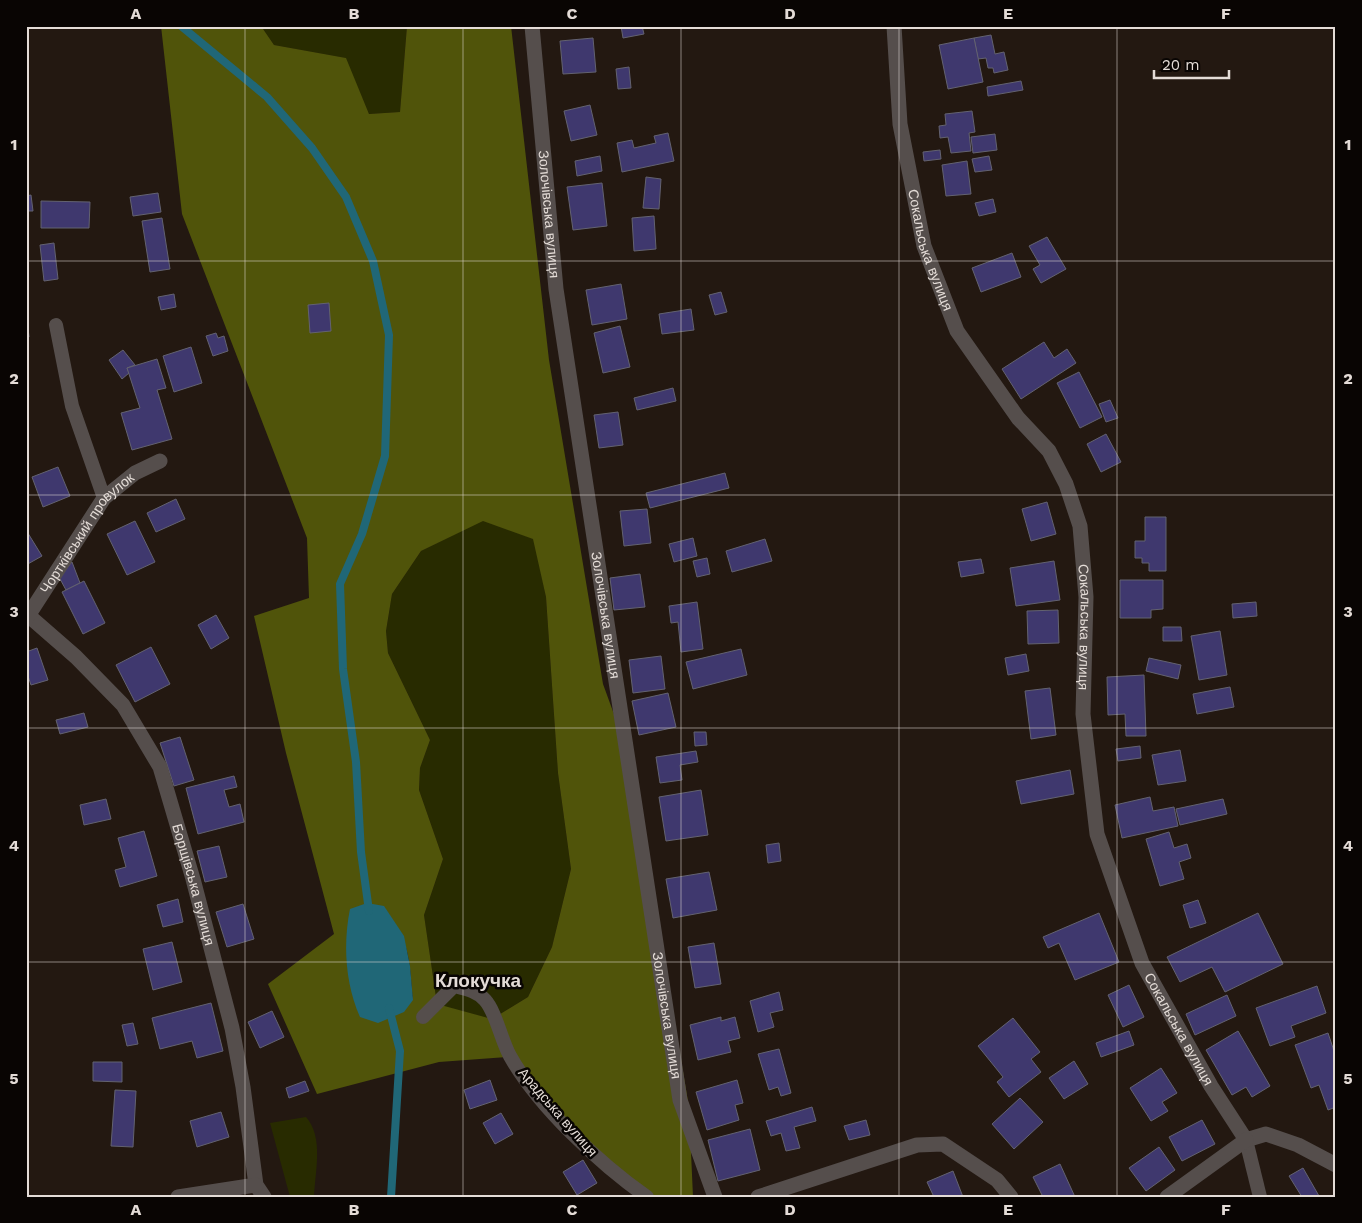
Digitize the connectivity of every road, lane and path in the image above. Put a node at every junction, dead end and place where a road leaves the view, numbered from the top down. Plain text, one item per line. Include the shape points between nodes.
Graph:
1 (532, 26) edge
2 (894, 26) edge
3 (56, 325) dead end
4 (160, 461) dead end
5 (104, 498) junction
6 (28, 618) edge
7 (422, 1017) dead end
8 (1246, 1140) junction
9 (1336, 1164) edge
10 (260, 1191) edge
11 (178, 1197) edge
12 (647, 1197) edge
13 (715, 1197) edge
14 (758, 1197) edge
15 (1011, 1197) edge
16 (1167, 1197) edge
17 (1260, 1197) edge

1 - 13 street, Золочівська вулиця via 556,289 680,1100
2 - 8 street, Сокальська вулиця via 900,124 924,246 957,331 1018,418 1049,451 1066,484 1080,526 1086,597 1083,714 1097,834 1142,963 1211,1086
3 - 5 lane via 72,406
4 - 5 street, Чортківський провулок via 136,473
5 - 6 street, Чортківський провулок
6 - 10 street, Борщівська вулиця via 76,657 123,705 160,767 232,1028
7 - 12 lane, Арадська вулиця via 454,986 474,991 486,1001 510,1055 534,1090 596,1156
8 - 9 street via 1266,1134
8 - 16 street
8 - 17 lane
10 - 11 street
14 - 15 street via 917,1144 943,1144 997,1180

